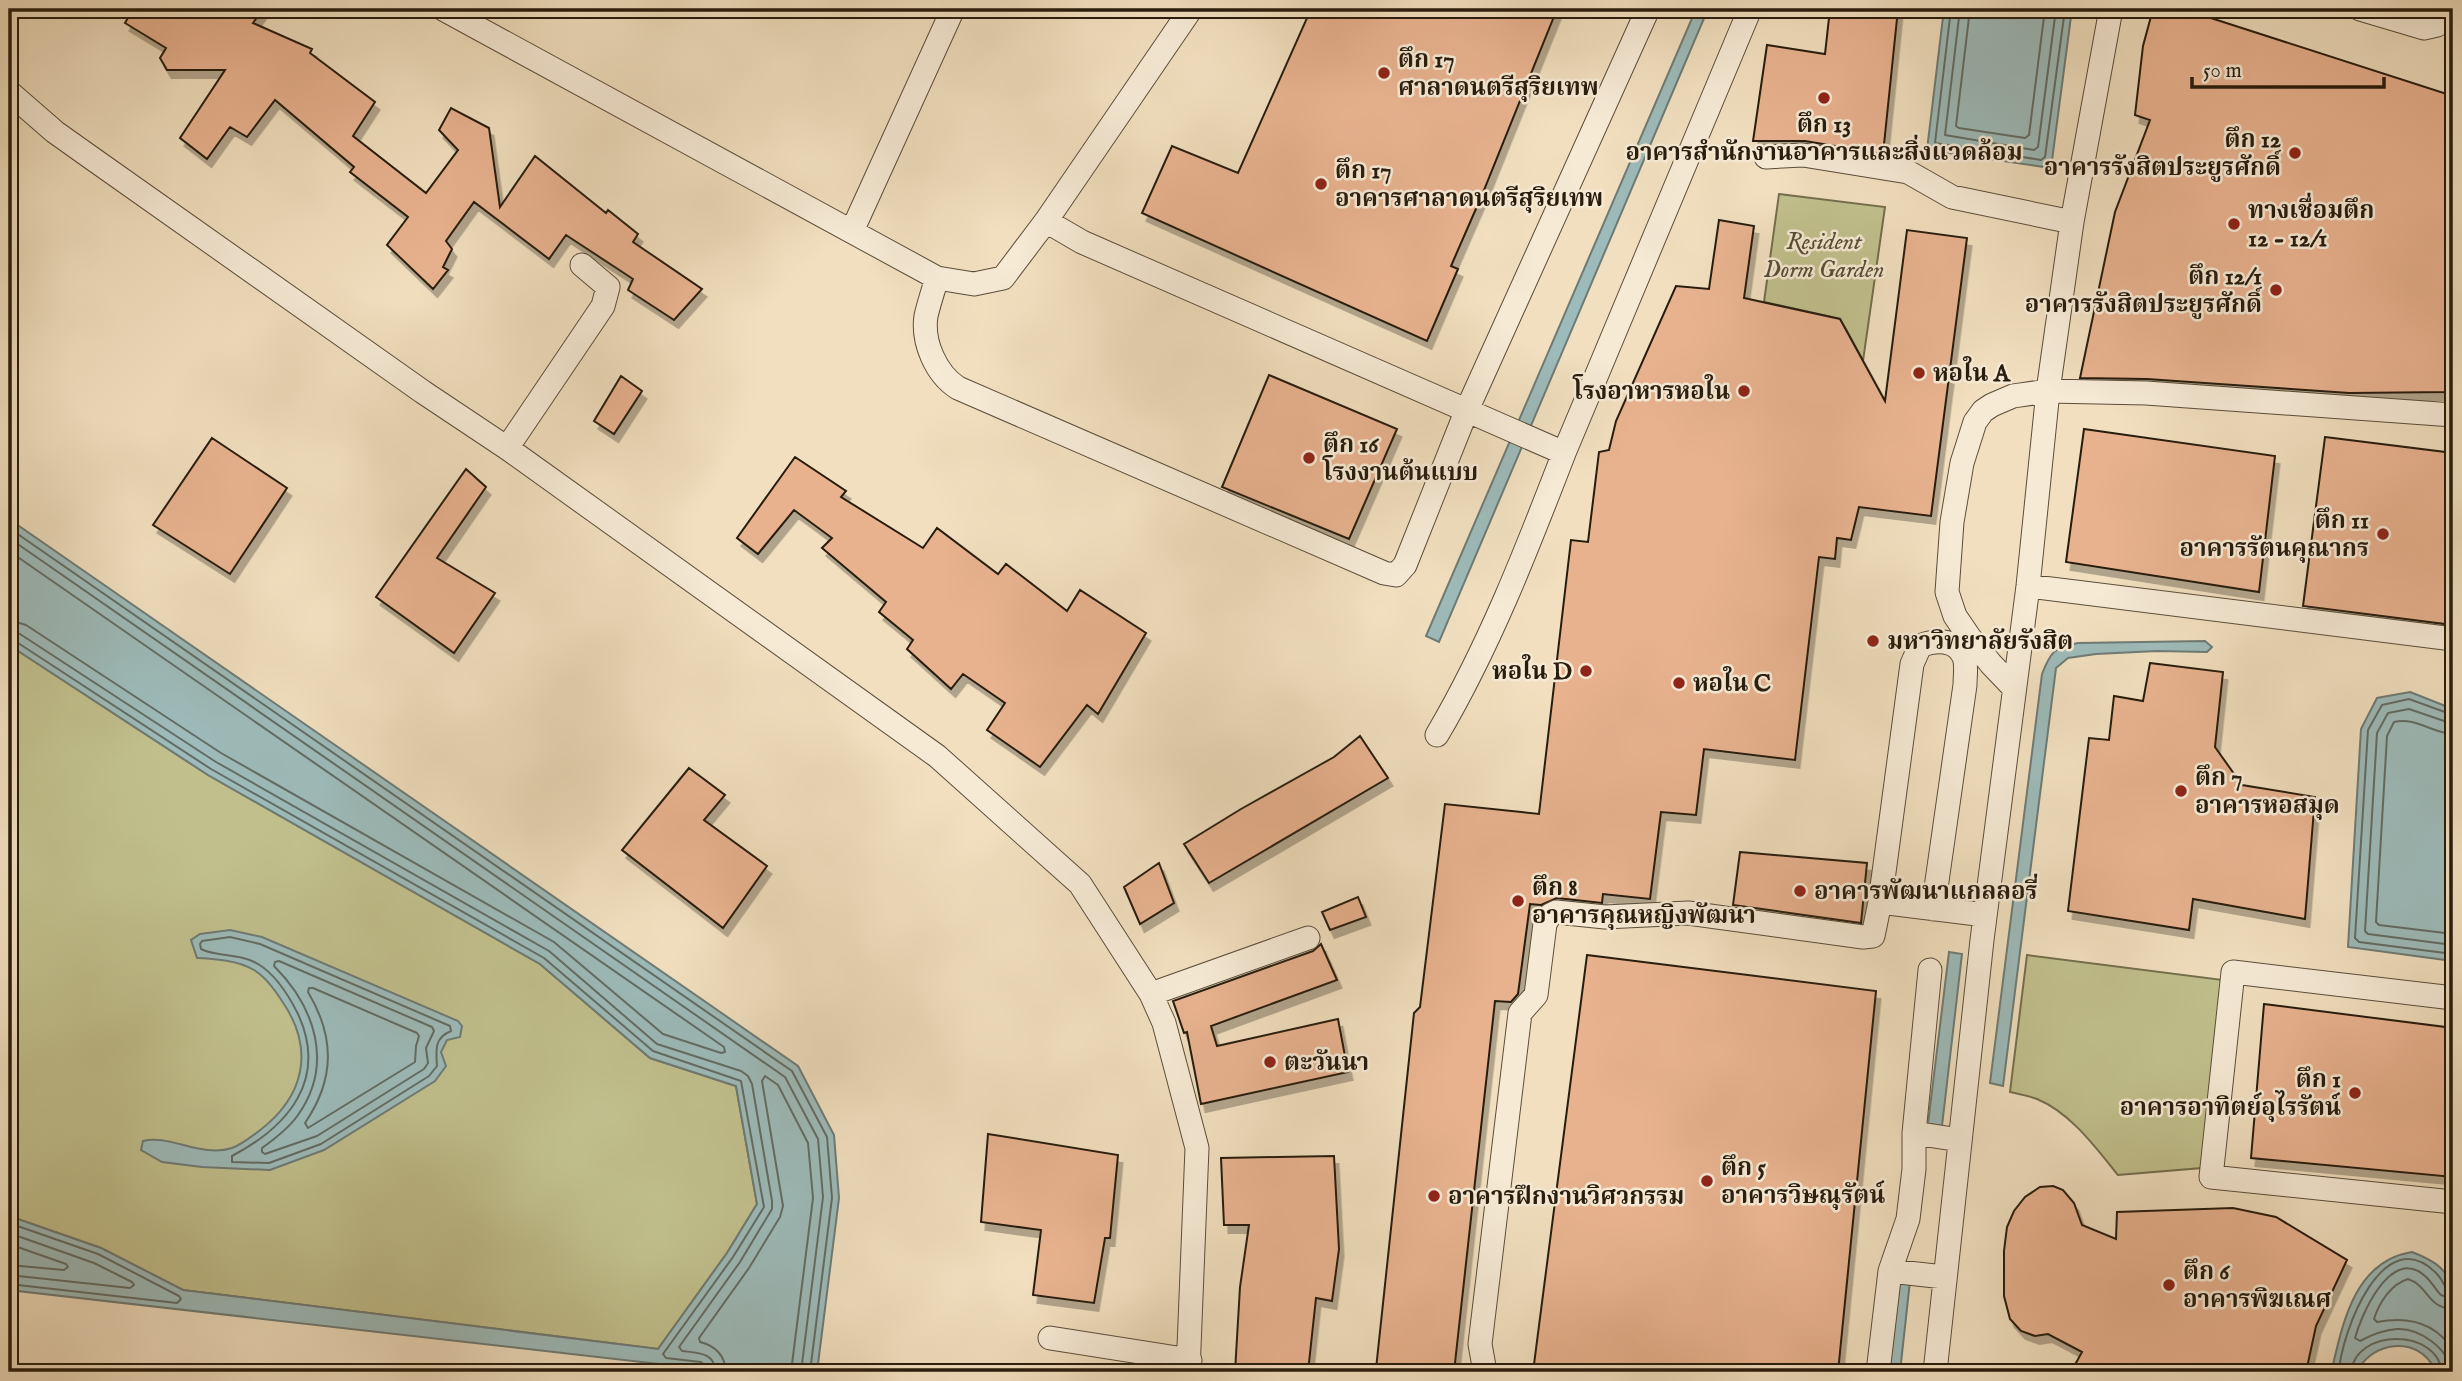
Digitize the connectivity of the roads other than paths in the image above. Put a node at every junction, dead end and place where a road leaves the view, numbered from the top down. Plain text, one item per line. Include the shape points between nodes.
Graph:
1 (443, 9) edge
2 (953, 9) edge
3 (1191, 9) edge
4 (1648, 9) edge
5 (1750, 9) edge
6 (2111, 9) edge
7 (2360, 9) edge
8 (2453, 9) edge
9 (9, 92) edge
10 (1766, 156) dead end
11 (1046, 221) junction
12 (2072, 222) junction
13 (852, 231) junction
14 (582, 265) dead end
15 (937, 278) junction
16 (2048, 391) junction
17 (1466, 412) junction
18 (2453, 415) edge
19 (507, 448) junction
20 (1556, 450) junction
21 (2028, 586) junction
22 (2453, 639) edge
23 (2014, 688) junction
24 (1437, 736) dead end
25 (1880, 902) junction
26 (1933, 909) junction
27 (1985, 915) junction
28 (1308, 938) dead end
29 (1930, 970) dead end
30 (1152, 994) junction
31 (2453, 998) edge
32 (1914, 1133) junction
33 (1960, 1140) junction
34 (2453, 1202) edge
35 (1890, 1271) junction
36 (1944, 1278) junction
37 (1050, 1338) dead end
38 (1189, 1366) edge
39 (1485, 1372) edge
40 (1878, 1372) edge
41 (1935, 1372) edge

1 - 13 street
2 - 13 street
3 - 11 street
4 - 17 street
5 - 20 street
6 - 12 street
7 - 8 street via 2424,27 2437,25
9 - 19 street via 55,132
10 - 12 street via 1803,155 1908,172 1951,197
11 - 15 street via 1003,278 974,285
11 - 17 street via 1082,242
12 - 16 street
13 - 15 street
14 - 19 street via 608,287 603,306
15 - 17 street via 926,319 929,351 947,380 1384,573 1396,575 1405,565
16 - 18 street via 2146,393
16 - 21 street
16 - 23 street via 2014,396 1983,411 1962,463 1952,522 1947,592 1955,616
17 - 20 street
19 - 30 street via 974,786 1080,884
20 - 24 street via 1489,637
21 - 22 street
21 - 23 street
23 - 27 street
25 - 26 street
25 - 26 street via 1912,664 1920,646 1940,640 1958,648 1966,665
25 - 39 street via 1873,936 1863,937 1688,913 1550,915 1536,995 1520,1013 1480,1344
26 - 27 street
27 - 33 street
28 - 30 street
29 - 32 street
30 - 38 street via 1197,1148
31 - 34 street via 2233,972 2211,1177
32 - 33 street
32 - 35 street via 1908,1219
33 - 36 street
35 - 36 street
35 - 40 street
36 - 41 street
37 - 38 street

